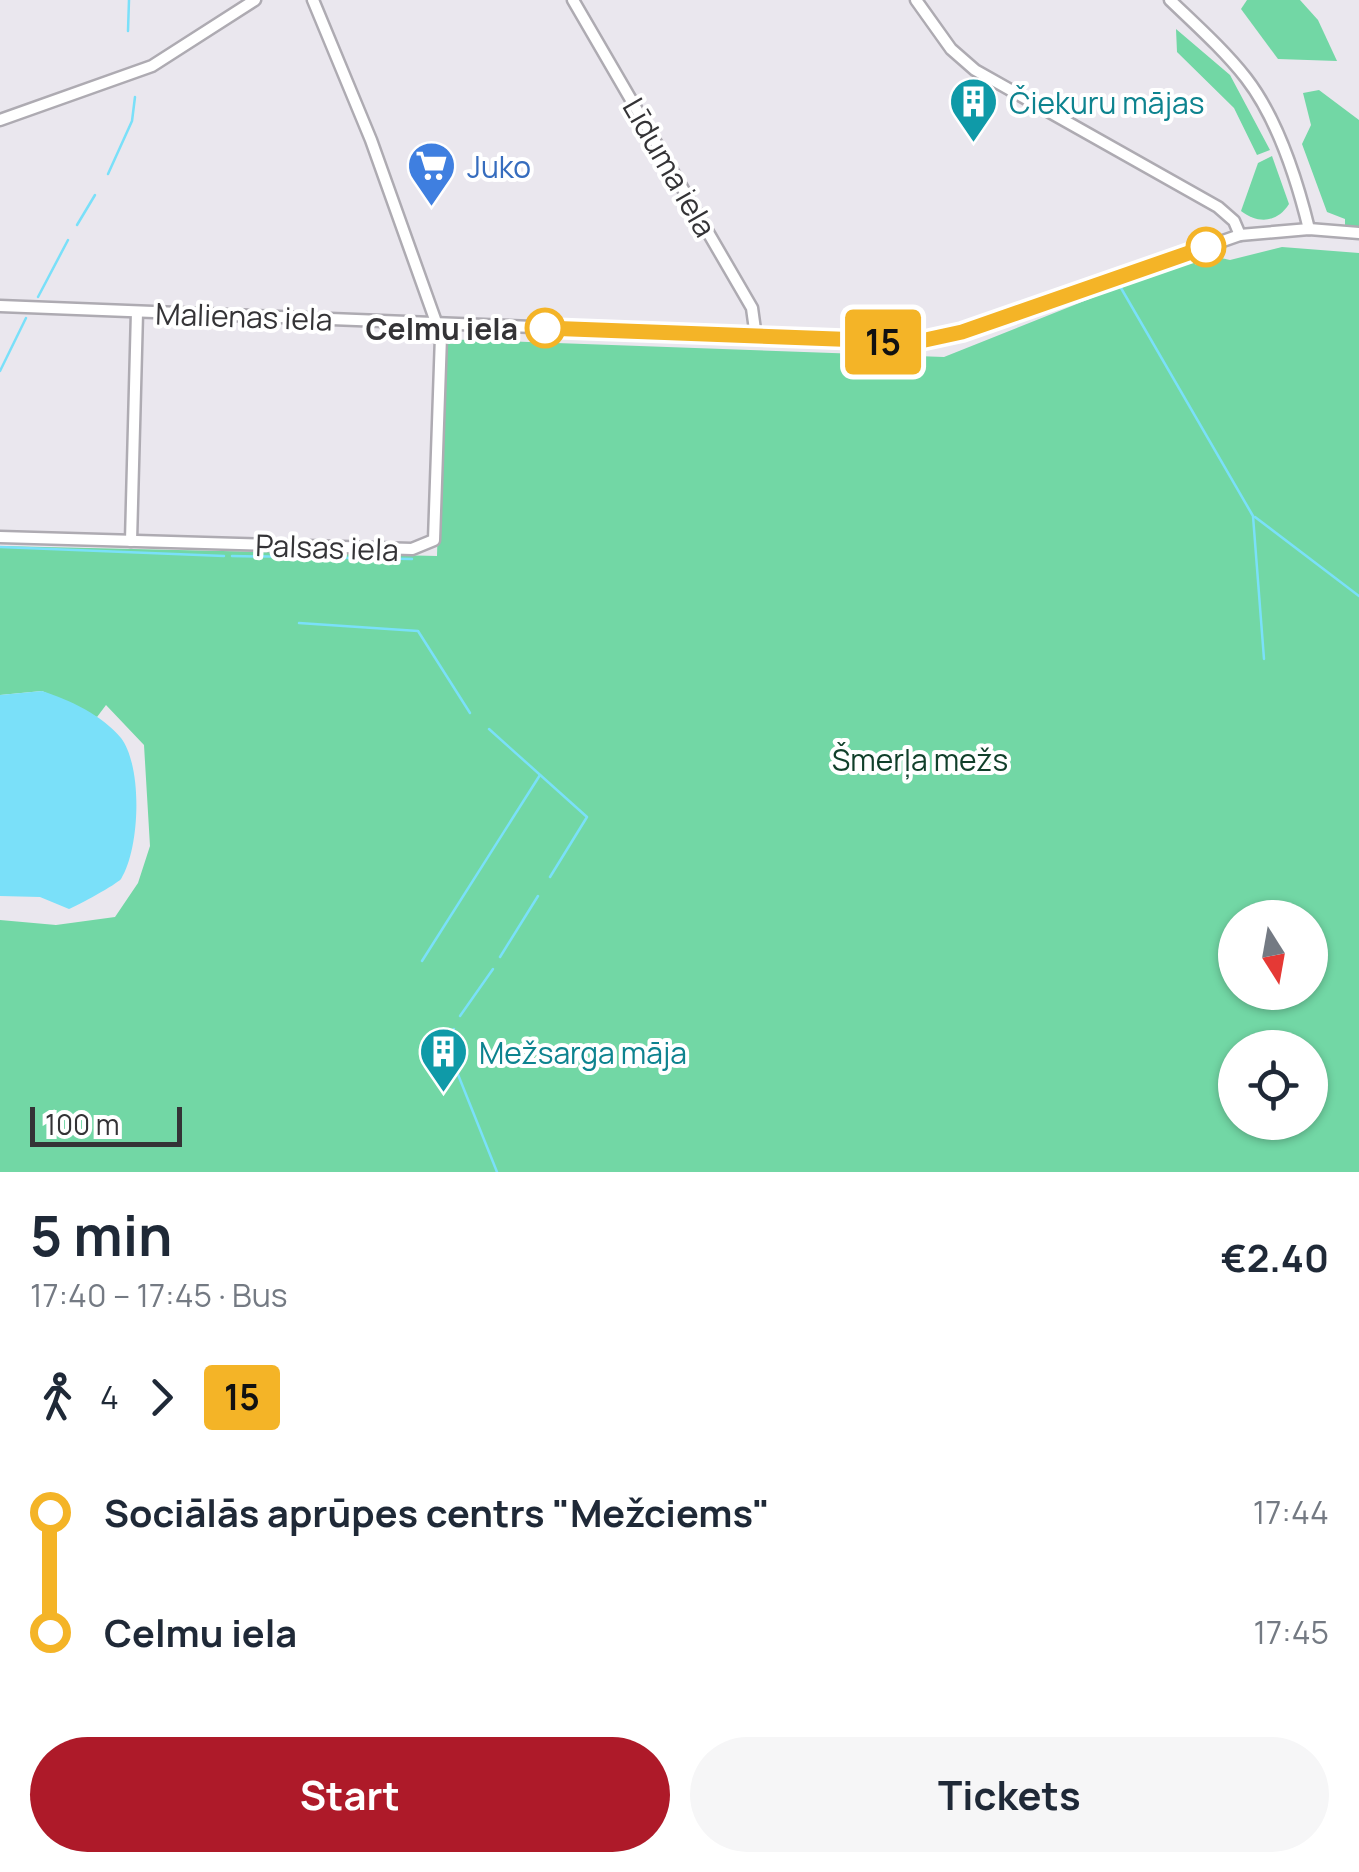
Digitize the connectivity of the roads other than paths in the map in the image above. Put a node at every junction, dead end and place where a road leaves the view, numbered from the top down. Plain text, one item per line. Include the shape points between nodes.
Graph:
1 (255, 0) edge
2 (313, 0) edge
3 (572, 0) edge
4 (916, 0) edge
5 (1170, 0) edge
6 (0, 120) edge
7 (1309, 228) junction
8 (1359, 234) edge
9 (1240, 235) junction
10 (0, 306) edge
11 (137, 312) junction
12 (438, 324) junction
13 (756, 336) junction
14 (0, 537) edge
15 (131, 541) junction

1 - 6 street via 152,66
2 - 12 street
3 - 13 street, Līduma iela via 752,308
4 - 9 street via 975,70 1218,207
5 - 7 street via 1254,90
7 - 8 street, Malienas iela
7 - 9 street, Malienas iela
9 - 13 street, Malienas iela via 946,336 886,342
10 - 11 street, Malienas iela
11 - 12 street, Malienas iela
11 - 15 street
12 - 13 street, Malienas iela
12 - 15 street, Palsas iela via 431,545
14 - 15 street, Palsas iela

